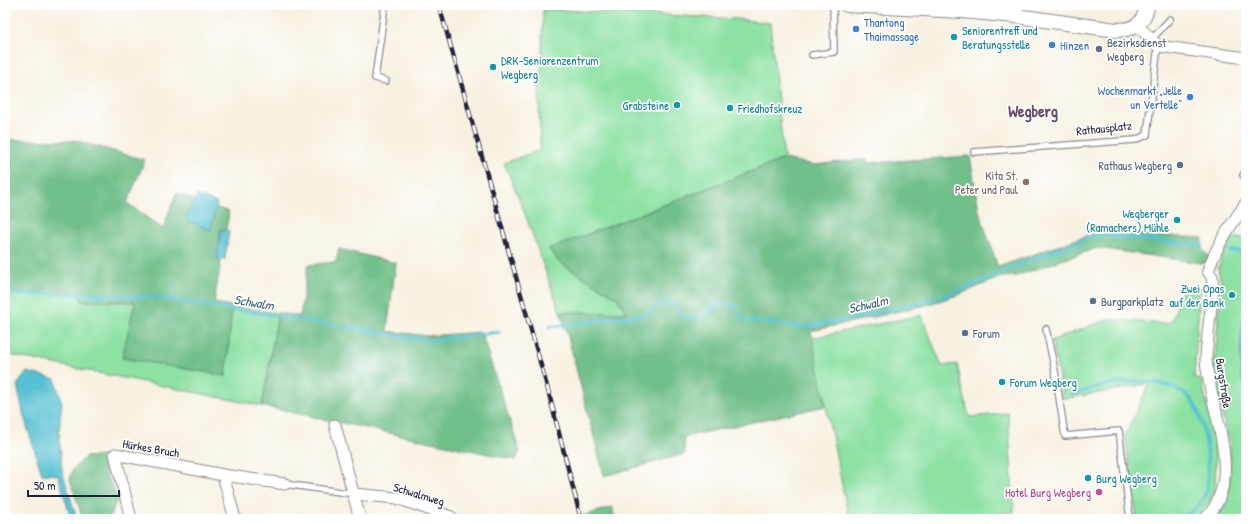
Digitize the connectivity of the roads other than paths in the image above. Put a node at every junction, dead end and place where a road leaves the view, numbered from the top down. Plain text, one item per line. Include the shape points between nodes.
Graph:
1 (385, 5) edge
2 (833, 5) edge
3 (847, 5) edge
4 (1148, 5) edge
5 (893, 6) edge
6 (1017, 10) edge
7 (1170, 20) dead end
8 (1137, 25) junction
9 (1155, 43) junction
10 (812, 55) dead end
11 (1246, 58) edge
12 (386, 81) dead end
13 (974, 152) dead end
14 (1246, 202) edge
15 (1046, 329) dead end
16 (335, 425) dead end
17 (223, 475) junction
18 (285, 484) joint
19 (354, 494) junction
20 (131, 519) edge
21 (235, 519) edge
22 (360, 519) edge
23 (452, 519) edge
24 (1130, 519) edge
25 (1205, 519) edge

1 - 12 lane via 375,78
2 - 10 lane via 834,52
3 - 5 street
4 - 8 street
5 - 6 street via 962,11
6 - 8 street via 1116,30 1128,30
7 - 9 lane
8 - 9 street
9 - 11 street
9 - 13 lane, Rathausplatz via 1147,135 1135,140
14 - 25 street, Burgstraße via 1221,240 1208,272 1213,285 1206,356 1224,454 1224,484 1219,498
15 - 24 lane via 1065,436 1119,431
16 - 19 street
17 - 18 street, Hürkes Bruch
17 - 20 street, Hürkes Bruch via 115,454
17 - 21 street
18 - 19 lane
19 - 22 street
19 - 23 street, Schwalmweg via 396,498

